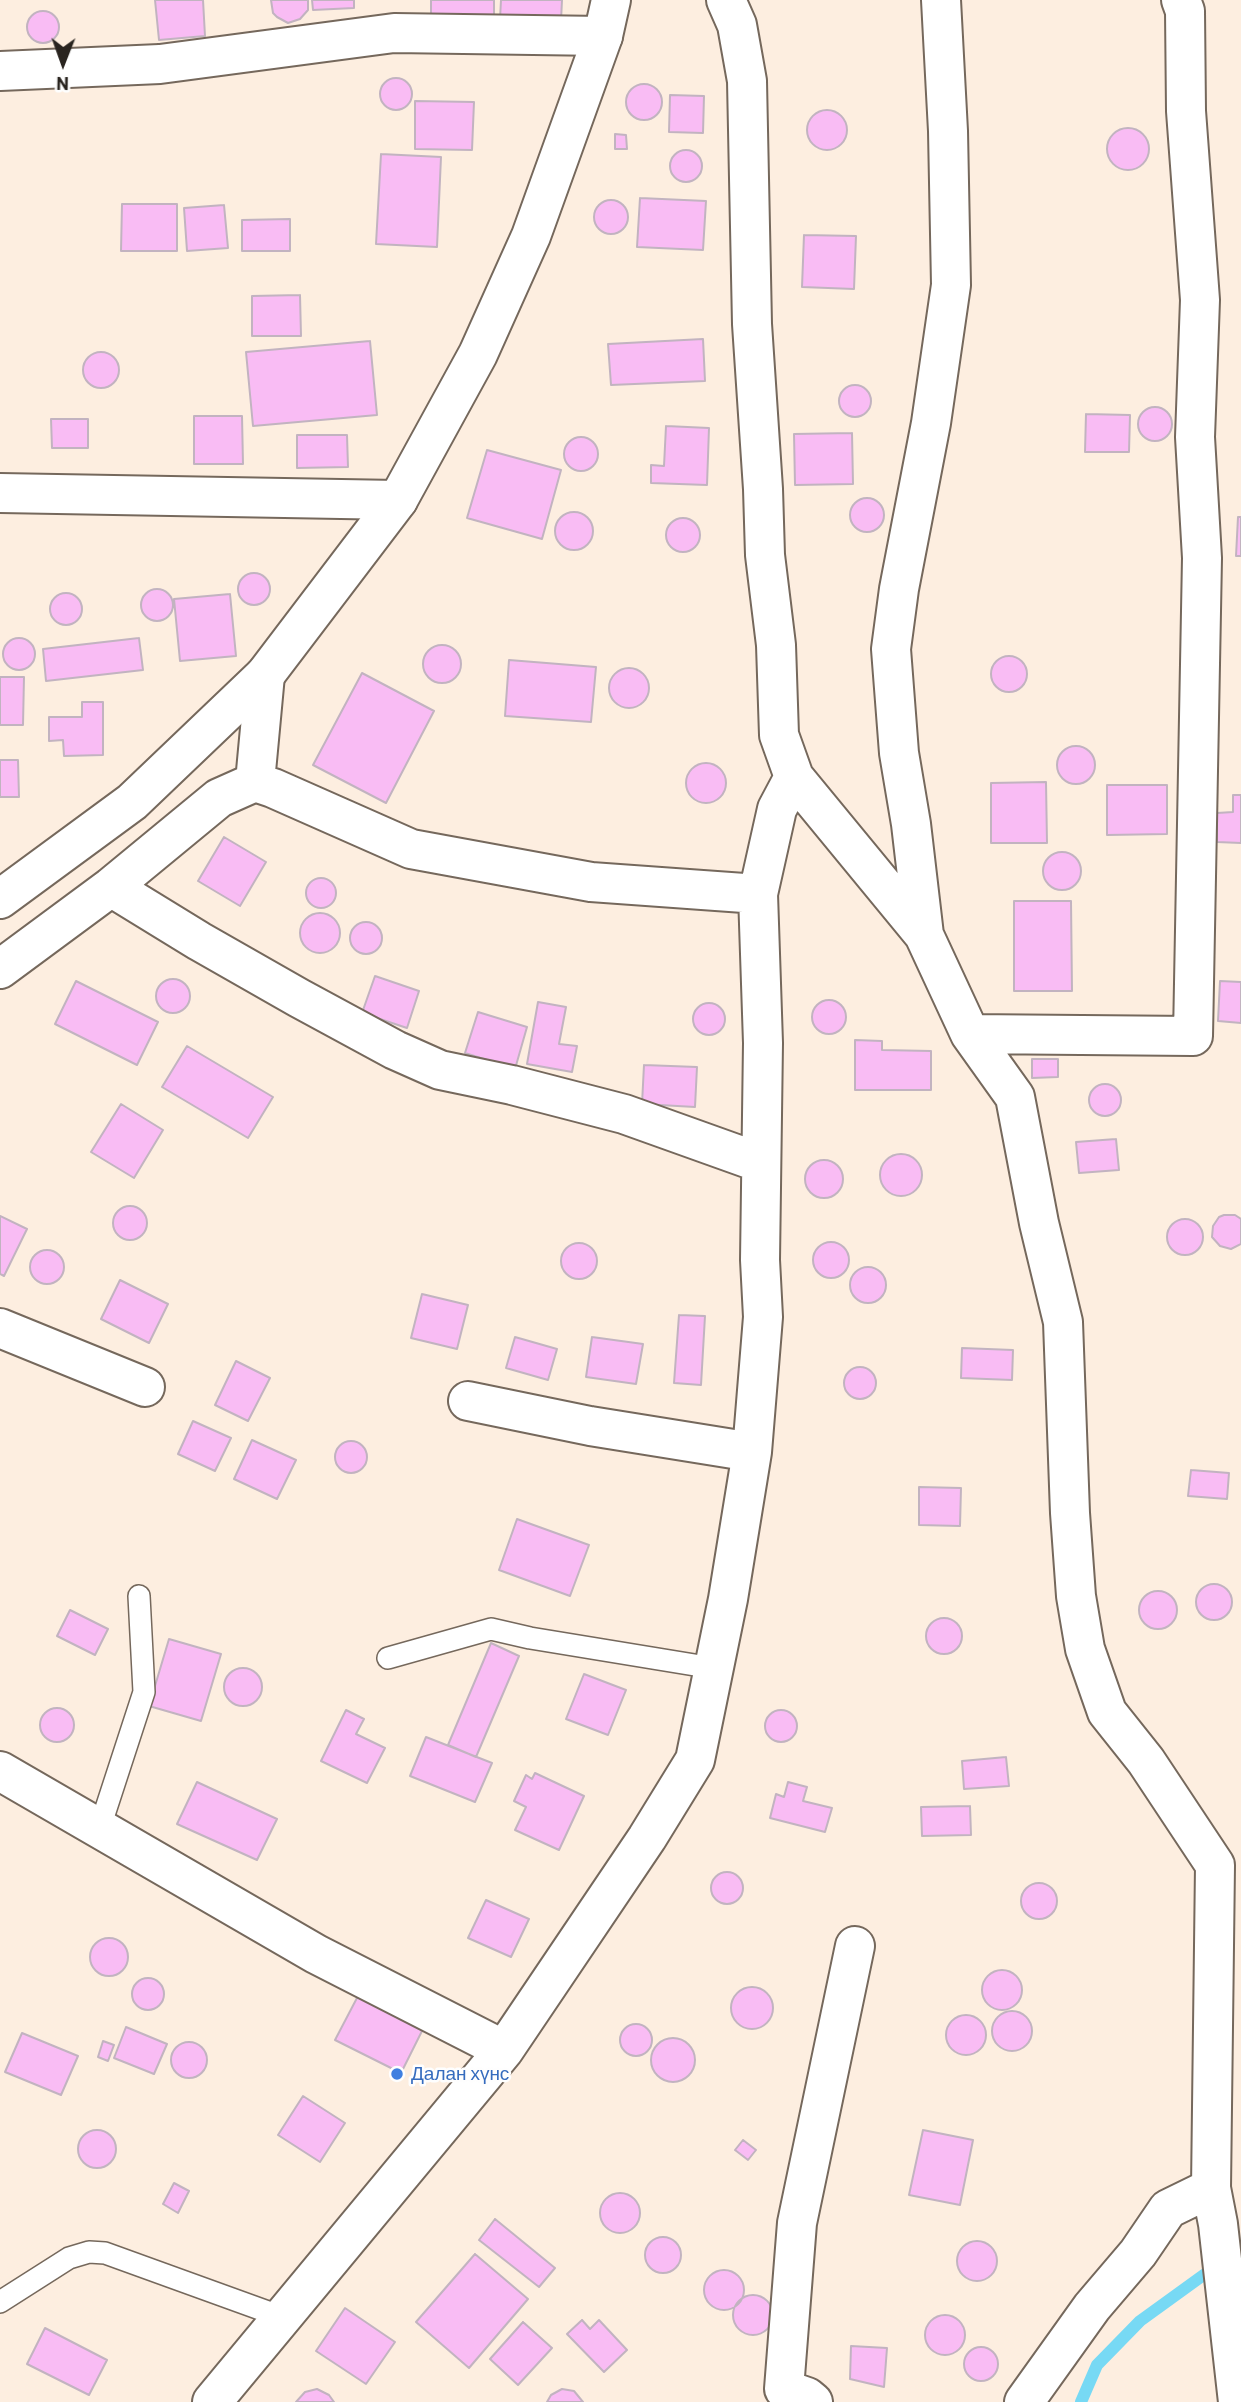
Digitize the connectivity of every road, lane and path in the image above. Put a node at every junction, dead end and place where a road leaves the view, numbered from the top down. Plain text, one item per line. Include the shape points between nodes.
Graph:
1 (726, 0) edge
2 (941, 0) edge
3 (1181, 0) edge
4 (607, 18) edge
5 (0, 71) edge
6 (0, 494) edge
7 (398, 500) junction
8 (265, 675) junction
9 (794, 777) junction
10 (255, 782) junction
11 (111, 887) junction
12 (758, 894) junction
13 (0, 899) edge
14 (924, 935) junction
15 (0, 969) edge
16 (970, 1034) junction
17 (761, 1163) junction
18 (0, 1328) edge
19 (145, 1387) dead end
20 (468, 1401) dead end
21 (752, 1452) junction
22 (139, 1596) dead end
23 (388, 1658) dead end
24 (713, 1668) junction
25 (0, 1771) edge
26 (100, 1827) junction
27 (1228, 1862) edge
28 (855, 1946) dead end
29 (504, 2049) junction
30 (1215, 2206) junction
31 (0, 2302) edge
32 (282, 2317) junction
33 (1038, 2392) edge
34 (212, 2402) edge
35 (813, 2402) edge
36 (1237, 2402) edge

1 - 9 street via 737,25 747,80 752,324 765,555 776,645 779,735
2 - 14 street via 951,285 891,649 899,753
3 - 16 street via 1200,300 1195,437 1202,558 1192,1036
4 - 5 street via 394,33 160,64
4 - 7 street via 531,236 478,354
6 - 7 street
7 - 8 street
8 - 10 street
8 - 13 street via 132,802
9 - 12 street via 776,809
9 - 14 street
10 - 11 street via 219,798
10 - 12 street via 411,849 591,882
11 - 15 street
11 - 17 street via 299,998 428,1065 624,1114
12 - 17 street
14 - 16 street
16 - 27 street via 1015,1097 1063,1322 1070,1513 1085,1648 1107,1712
17 - 21 street via 763,1317
18 - 19 street
20 - 21 street
21 - 24 street
22 - 26 lane via 144,1692
23 - 24 lane via 491,1629
24 - 29 street via 695,1760
25 - 26 street
26 - 29 street via 316,1954
27 - 30 street
28 - 35 street via 797,2223 784,2389
29 - 32 street
30 - 33 street via 1168,2209 1092,2307
30 - 36 street
31 - 32 lane via 69,2258 89,2252 105,2253
32 - 34 street

